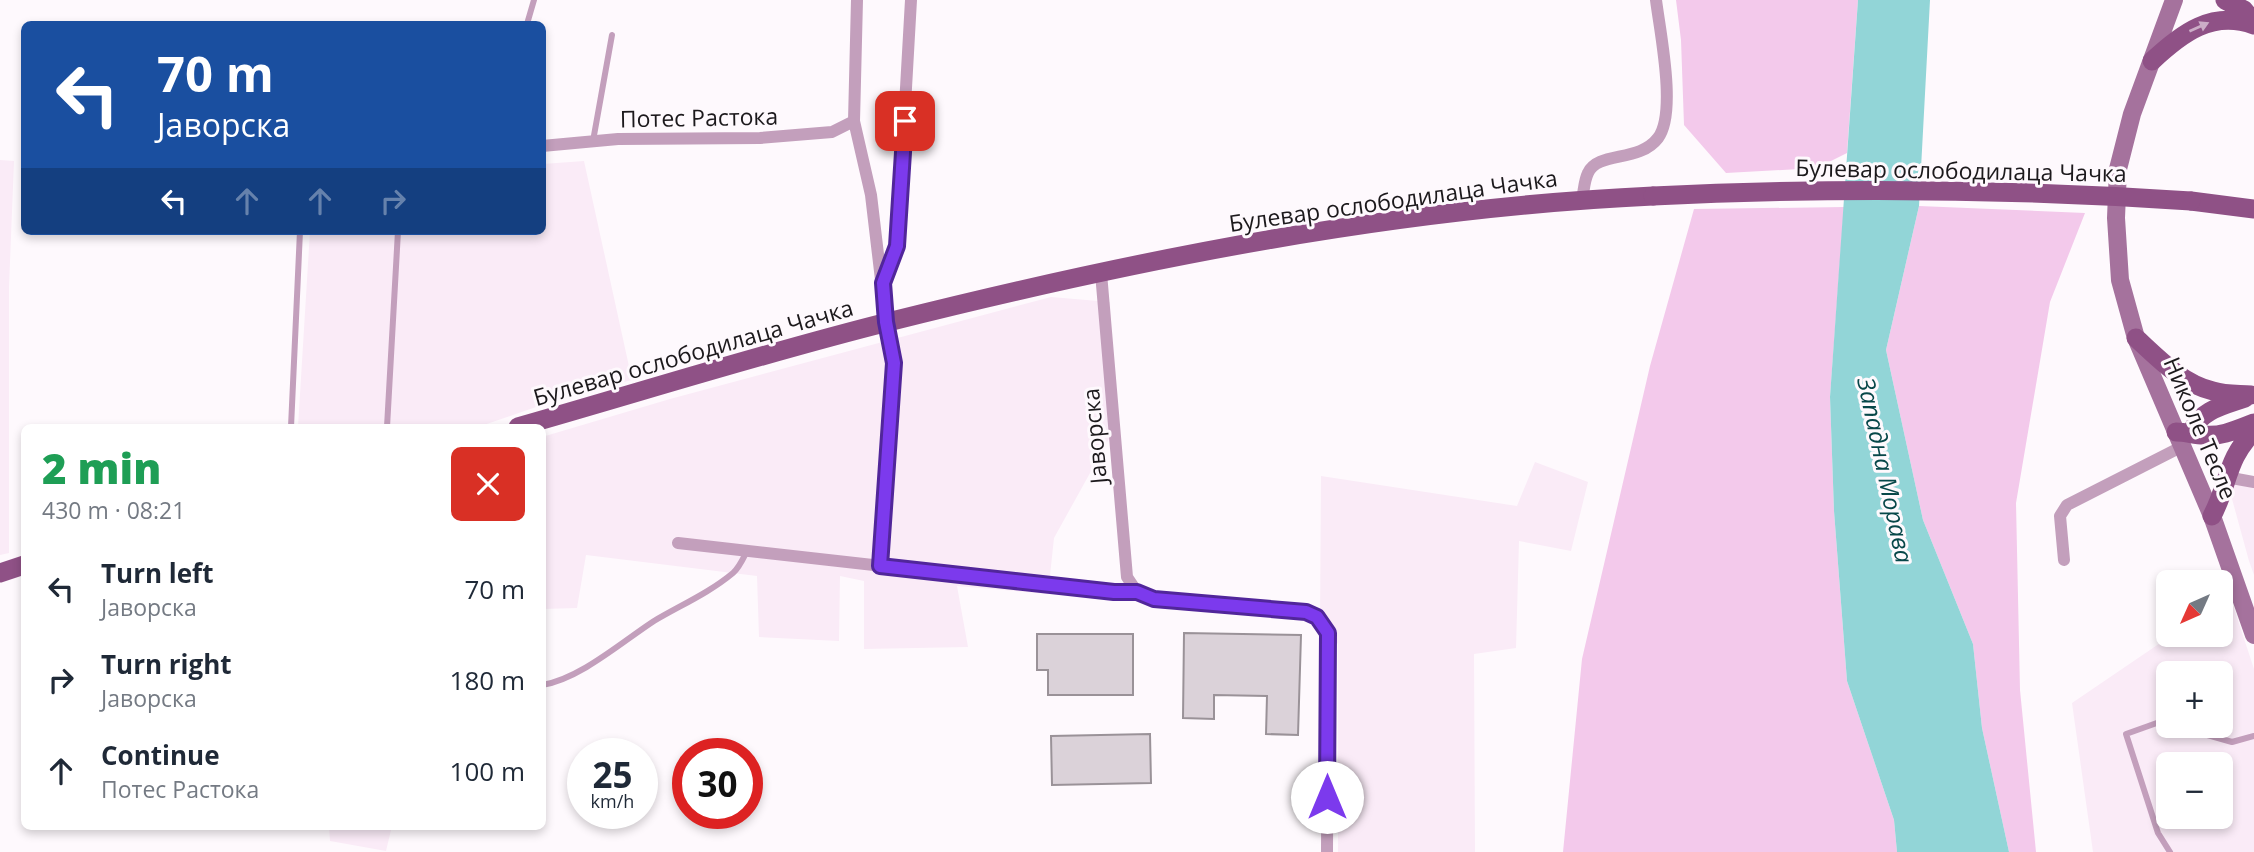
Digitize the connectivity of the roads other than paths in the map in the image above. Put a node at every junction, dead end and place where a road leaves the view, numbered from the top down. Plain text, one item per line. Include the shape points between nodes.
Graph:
1 (534, 0) edge
2 (857, 0) edge
3 (911, 0) edge
4 (1656, 0) edge
5 (2174, 0) edge
6 (2225, 0) edge
7 (528, 21) edge
8 (2254, 23) edge
9 (612, 35) dead end
10 (2152, 61) junction
11 (854, 121) junction
12 (593, 141) junction
13 (546, 146) edge
14 (1582, 199) junction
15 (2254, 209) edge
16 (300, 235) edge
17 (398, 235) edge
18 (1101, 273) junction
19 (883, 283) junction
20 (886, 322) junction
21 (2136, 338) junction
22 (2253, 395) edge
23 (2254, 423) edge
24 (291, 424) edge
25 (387, 424) edge
26 (529, 424) edge
27 (2254, 431) edge
28 (2184, 437) junction
29 (2226, 477) junction
30 (2254, 482) edge
31 (2212, 516) junction
32 (678, 543) dead end
33 (747, 551) junction
34 (2064, 560) dead end
35 (21, 566) edge
36 (880, 566) junction
37 (0, 573) edge
38 (1137, 592) junction
39 (2254, 635) edge
40 (546, 684) edge
41 (2156, 723) edge
42 (2254, 736) edge
43 (2218, 738) edge
44 (1326, 852) edge
45 (2170, 852) edge

1 - 7 lane
2 - 11 street
3 - 19 street via 897,246
4 - 14 street via 1668,99 1666,120 1658,138 1640,152 1593,165
5 - 10 street, Николе Тесле
6 - 8 main road via 2244,10
10 -> 8 main road via 2205,24 2227,19
9 - 12 lane
10 - 21 street, Николе Тесле via 2118,169 2120,280
11 - 12 street, Потес Растока via 832,132 772,137
11 - 19 street via 871,195
12 - 13 street, Потес Растока
14 - 15 main road, Булевар ослободилаца Чачка, bridge via 1932,190 2191,201
14 - 18 main road, Булевар ослободилаца Чачка via 1311,232
16 - 24 lane
17 - 25 lane
18 - 20 main road, Булевар ослободилаца Чачка
18 - 38 street, Јаворска via 1127,577
19 - 20 street
20 - 26 main road, Булевар ослободилаца Чачка
20 - 36 street via 894,363
21 - 22 main road via 2175,372 2201,387
21 - 28 street, Николе Тесле
22 - 28 main road via 2212,410
23 - 28 main road via 2224,434
27 - 29 main road via 2239,448
28 - 31 street, Николе Тесле
28 - 34 street via 2067,505 2060,516
29 - 30 street
29 - 31 main road
31 - 39 street, Николе Тесле
32 - 33 street
33 - 36 street
33 - 40 lane via 736,571 711,590 585,666
35 - 37 main road
36 - 38 street
38 - 44 street via 1154,599 1306,612 1317,617 1328,633
41 - 45 lane via 2126,734 2158,832
42 - 43 lane via 2232,742

